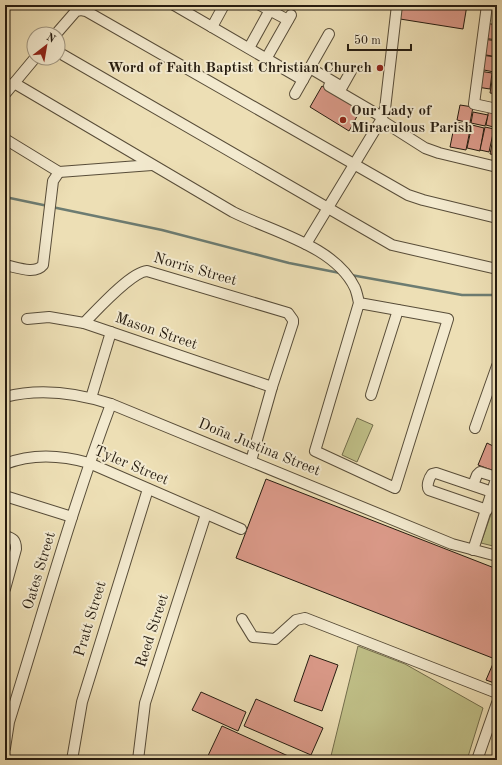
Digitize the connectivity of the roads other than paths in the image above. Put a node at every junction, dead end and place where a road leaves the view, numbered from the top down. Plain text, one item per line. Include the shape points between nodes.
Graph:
1 (174, 5) edge
2 (224, 5) edge
3 (260, 5) edge
4 (397, 5) edge
5 (487, 5) edge
6 (270, 10) junction
7 (63, 26) edge
8 (212, 27) junction
9 (330, 34) dead end
10 (249, 48) junction
11 (66, 57) edge
12 (266, 59) junction
13 (28, 66) edge
14 (310, 68) junction
15 (351, 71) dead end
16 (303, 80) junction
17 (14, 83) junction
18 (330, 86) dead end
19 (5, 94) edge
20 (295, 94) dead end
21 (497, 109) edge
22 (382, 119) junction
23 (5, 139) edge
24 (354, 164) junction
25 (152, 165) junction
26 (497, 167) edge
27 (59, 172) junction
28 (328, 208) junction
29 (497, 218) edge
30 (306, 244) junction
31 (5, 266) edge
32 (497, 269) edge
33 (359, 303) junction
34 (398, 310) junction
35 (27, 319) dead end
36 (84, 323) junction
37 (111, 332) junction
38 (497, 366) edge
39 (272, 387) junction
40 (371, 395) dead end
41 (5, 398) edge
42 (91, 398) junction
43 (111, 404) junction
44 (475, 428) dead end
45 (251, 461) junction
46 (89, 463) junction
47 (5, 464) edge
48 (473, 485) junction
49 (148, 489) junction
50 (492, 492) junction
51 (5, 496) edge
52 (486, 510) junction
53 (206, 514) junction
54 (72, 517) junction
55 (241, 529) dead end
56 (5, 536) edge
57 (473, 550) junction
58 (497, 556) edge
59 (7, 575) edge
60 (5, 589) edge
61 (242, 619) dead end
62 (497, 693) edge
63 (497, 703) edge
64 (5, 748) edge
65 (138, 759) edge
66 (72, 760) edge
67 (477, 760) edge

1 - 8 street
2 - 8 street
3 - 6 street
4 - 22 street
5 - 21 street via 474,104
6 - 10 street
6 - 12 street via 289,18
7 - 24 street via 76,11 86,11
8 - 10 street
9 - 14 street
10 - 12 street
11 - 28 street
12 - 16 street
13 - 17 street
14 - 15 street via 342,87
14 - 16 street
16 - 20 street
17 - 19 street
17 - 25 street
18 - 22 street
22 - 24 street
22 - 26 street via 425,148
23 - 27 street
24 - 28 street
24 - 29 street via 408,195
25 - 27 street
25 - 30 street via 233,212
27 - 31 street via 53,181 50,196 43,265 35,270
28 - 30 street
28 - 32 street via 392,245
30 - 33 street via 328,256 338,265 355,288
33 - 34 street
33 - 34 street via 315,451 395,488 448,319
34 - 40 street
35 - 36 street, Mason Street via 49,317
36 - 37 street, Mason Street
36 - 39 street, Norris Street via 120,288 140,273 147,271 285,312 291,316 293,323
37 - 39 street, Mason Street
37 - 42 street
38 - 44 street
39 - 45 street
41 - 42 street, Doña Justina Street via 40,393
42 - 43 street, Doña Justina Street
43 - 45 street, Doña Justina Street
43 - 46 street, Oates Street
45 - 57 street, Doña Justina Street via 452,544
46 - 47 street, Tyler Street via 66,457 44,456
46 - 49 street, Tyler Street
46 - 54 street, Oates Street
48 - 50 street
48 - 50 street via 478,473 493,476 496,481
48 - 52 street via 434,473 428,487 431,491
49 - 53 street, Tyler Street
49 - 66 street, Pratt Street via 82,702
50 - 52 street
51 - 54 street
52 - 57 street
53 - 55 street, Tyler Street
53 - 65 street, Reed Street via 146,703
54 - 64 street, Oates Street via 9,722
56 - 59 street via 13,539 16,544
57 - 58 street, Doña Justina Street
59 - 60 street
61 - 62 street via 253,638 275,639 296,620 305,618
63 - 67 street

